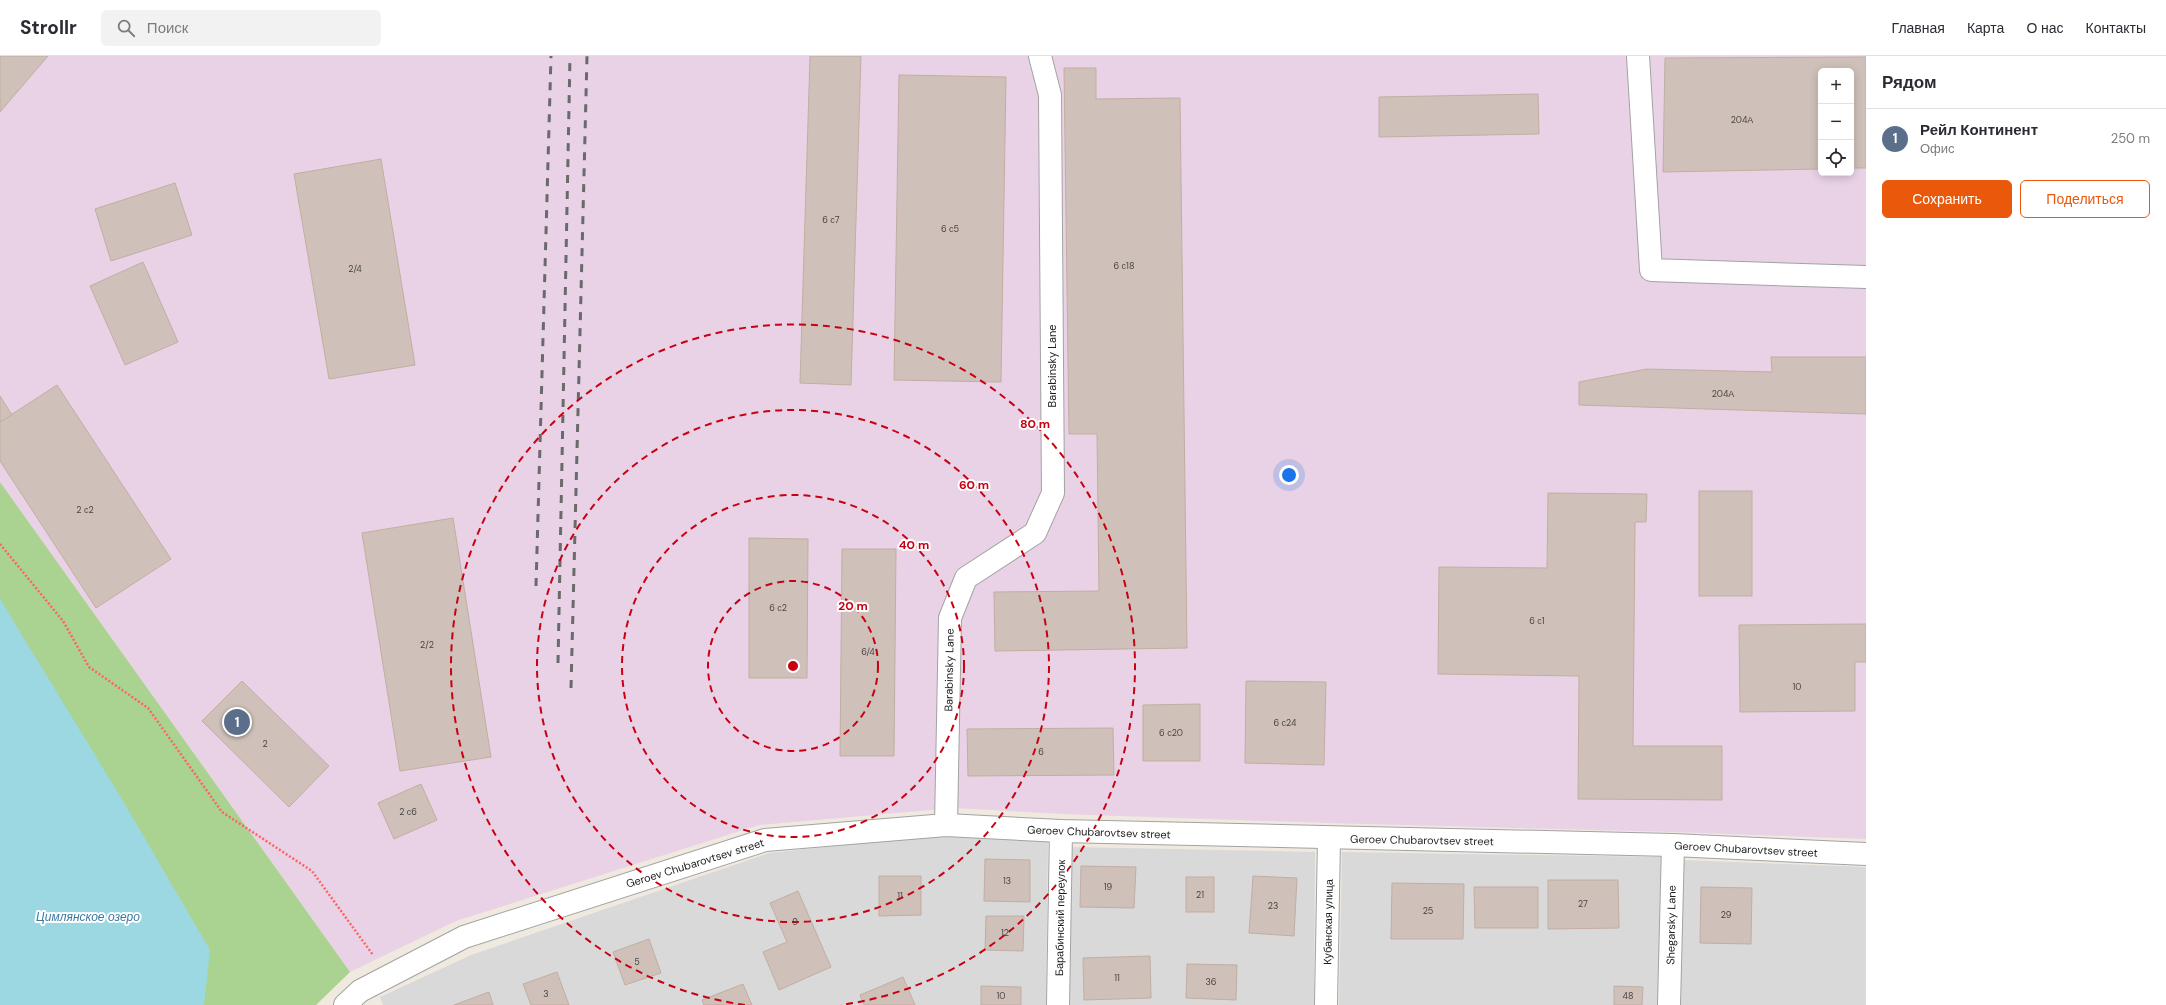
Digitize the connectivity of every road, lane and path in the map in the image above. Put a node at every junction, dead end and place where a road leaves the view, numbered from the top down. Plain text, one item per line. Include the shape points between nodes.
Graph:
1 (1040, 56) edge
2 (1638, 56) edge
3 (1866, 277) edge
4 (0, 544) edge
5 (946, 825) junction
6 (1061, 831) junction
7 (1329, 838) junction
8 (1673, 845) junction
9 (1866, 854) edge
10 (389, 976) junction
11 (357, 1000) edge
12 (1058, 1005) edge
13 (1326, 1005) edge
14 (1669, 1005) edge

1 - 5 street, Barabinsky Lane via 1050,95 1053,493 1035,533 966,578 950,618
2 - 3 street via 1652,270
4 - 10 path via 63,621 89,667 148,708 222,812 312,871
5 - 6 street, Geroev Chubarovtsev street
5 - 10 street, Geroev Chubarovtsev street via 765,840 464,937
6 - 7 street, Geroev Chubarovtsev street
6 - 12 street, Барабинский переулок
7 - 8 street, Geroev Chubarovtsev street
7 - 13 street, Кубанская улица
8 - 9 street, Geroev Chubarovtsev street
8 - 14 street, Shegarsky Lane
10 - 11 street, Geroev Chubarovtsev street

